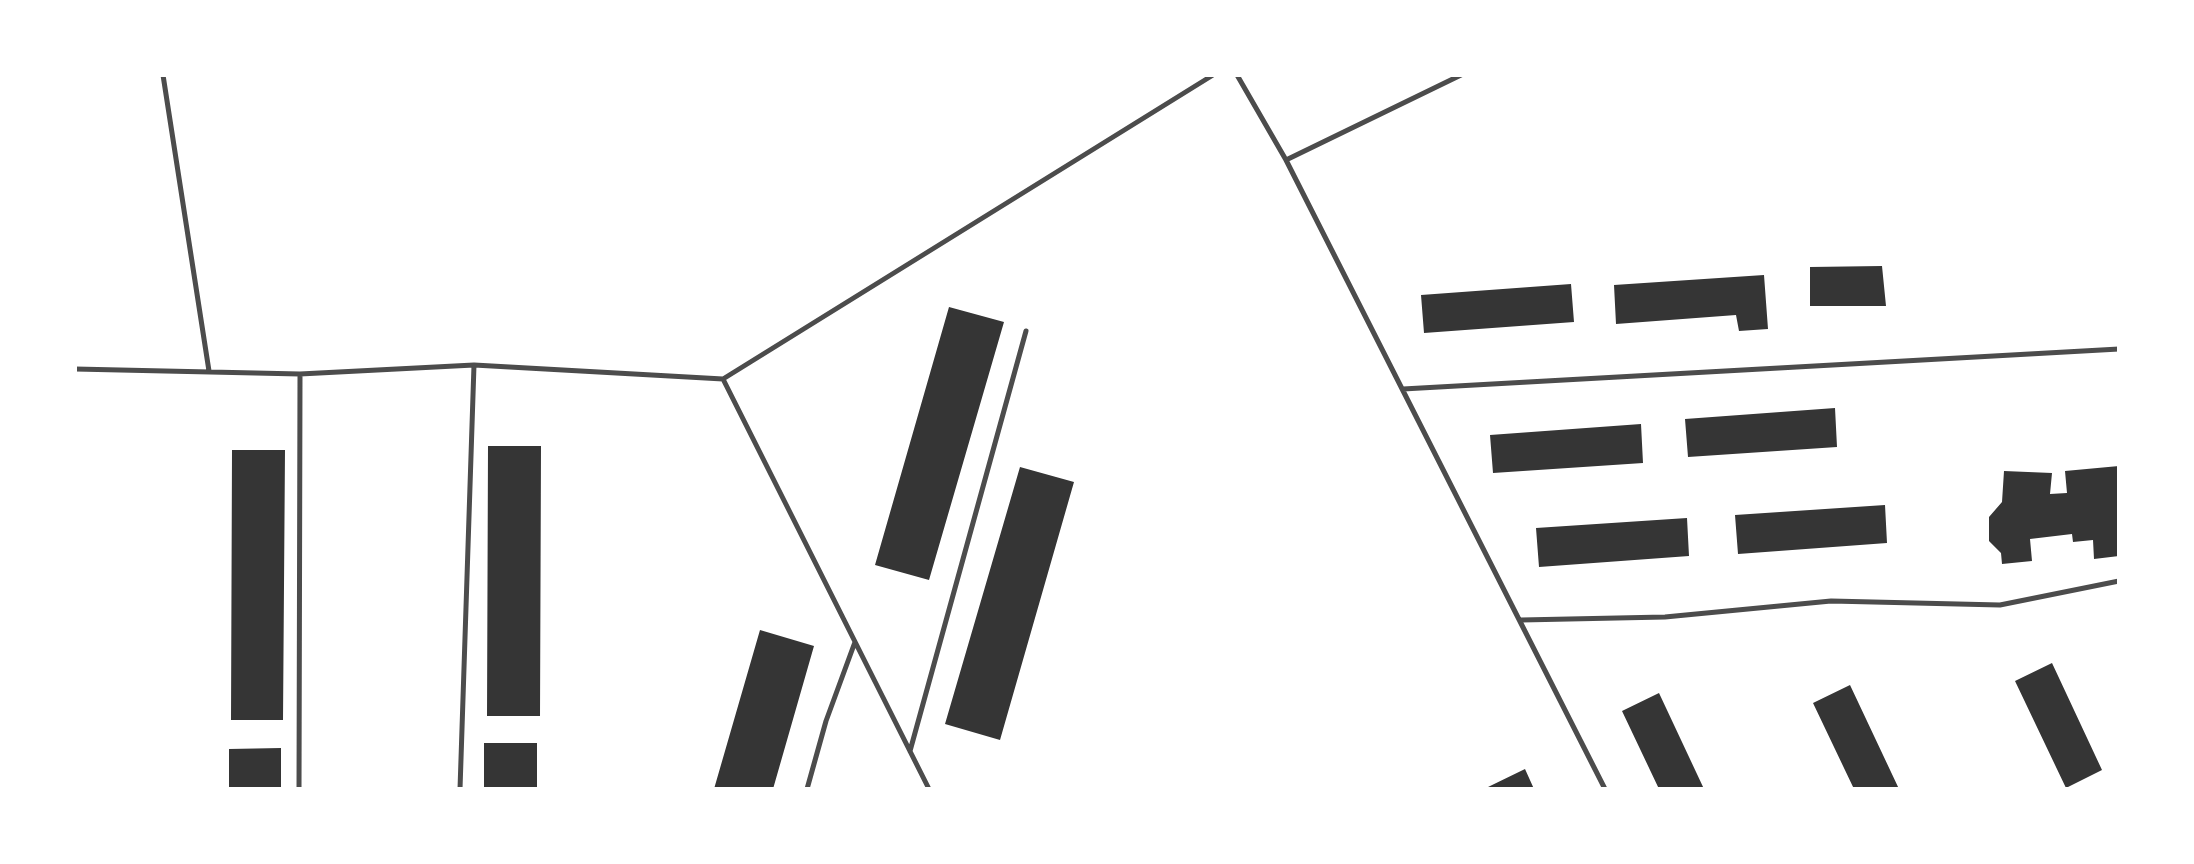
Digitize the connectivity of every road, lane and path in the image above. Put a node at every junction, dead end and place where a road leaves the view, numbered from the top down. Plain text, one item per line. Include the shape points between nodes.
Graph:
1 (163, 75) edge
2 (1213, 75) edge
3 (1237, 75) edge
4 (1461, 75) edge
5 (1286, 160) junction
6 (1026, 331) dead end
7 (2119, 349) edge
8 (474, 365) junction
9 (75, 369) edge
10 (209, 371) junction
11 (300, 374) junction
12 (723, 379) junction
13 (1404, 390) junction
14 (2119, 581) edge
15 (1521, 620) junction
16 (855, 642) junction
17 (909, 751) junction
18 (299, 789) edge
19 (460, 789) edge
20 (807, 789) edge
21 (929, 789) edge
22 (1605, 789) edge

1 - 10 lane
2 - 12 lane
3 - 5 lane
4 - 5 lane
5 - 13 lane
6 - 17 lane
7 - 13 lane
8 - 11 lane
8 - 12 lane
8 - 19 lane
9 - 10 lane
10 - 11 lane
11 - 18 lane
12 - 16 lane
13 - 15 lane
14 - 15 lane via 2000,605 1831,601 1665,617
15 - 22 lane
16 - 17 lane
16 - 20 lane
17 - 21 lane

